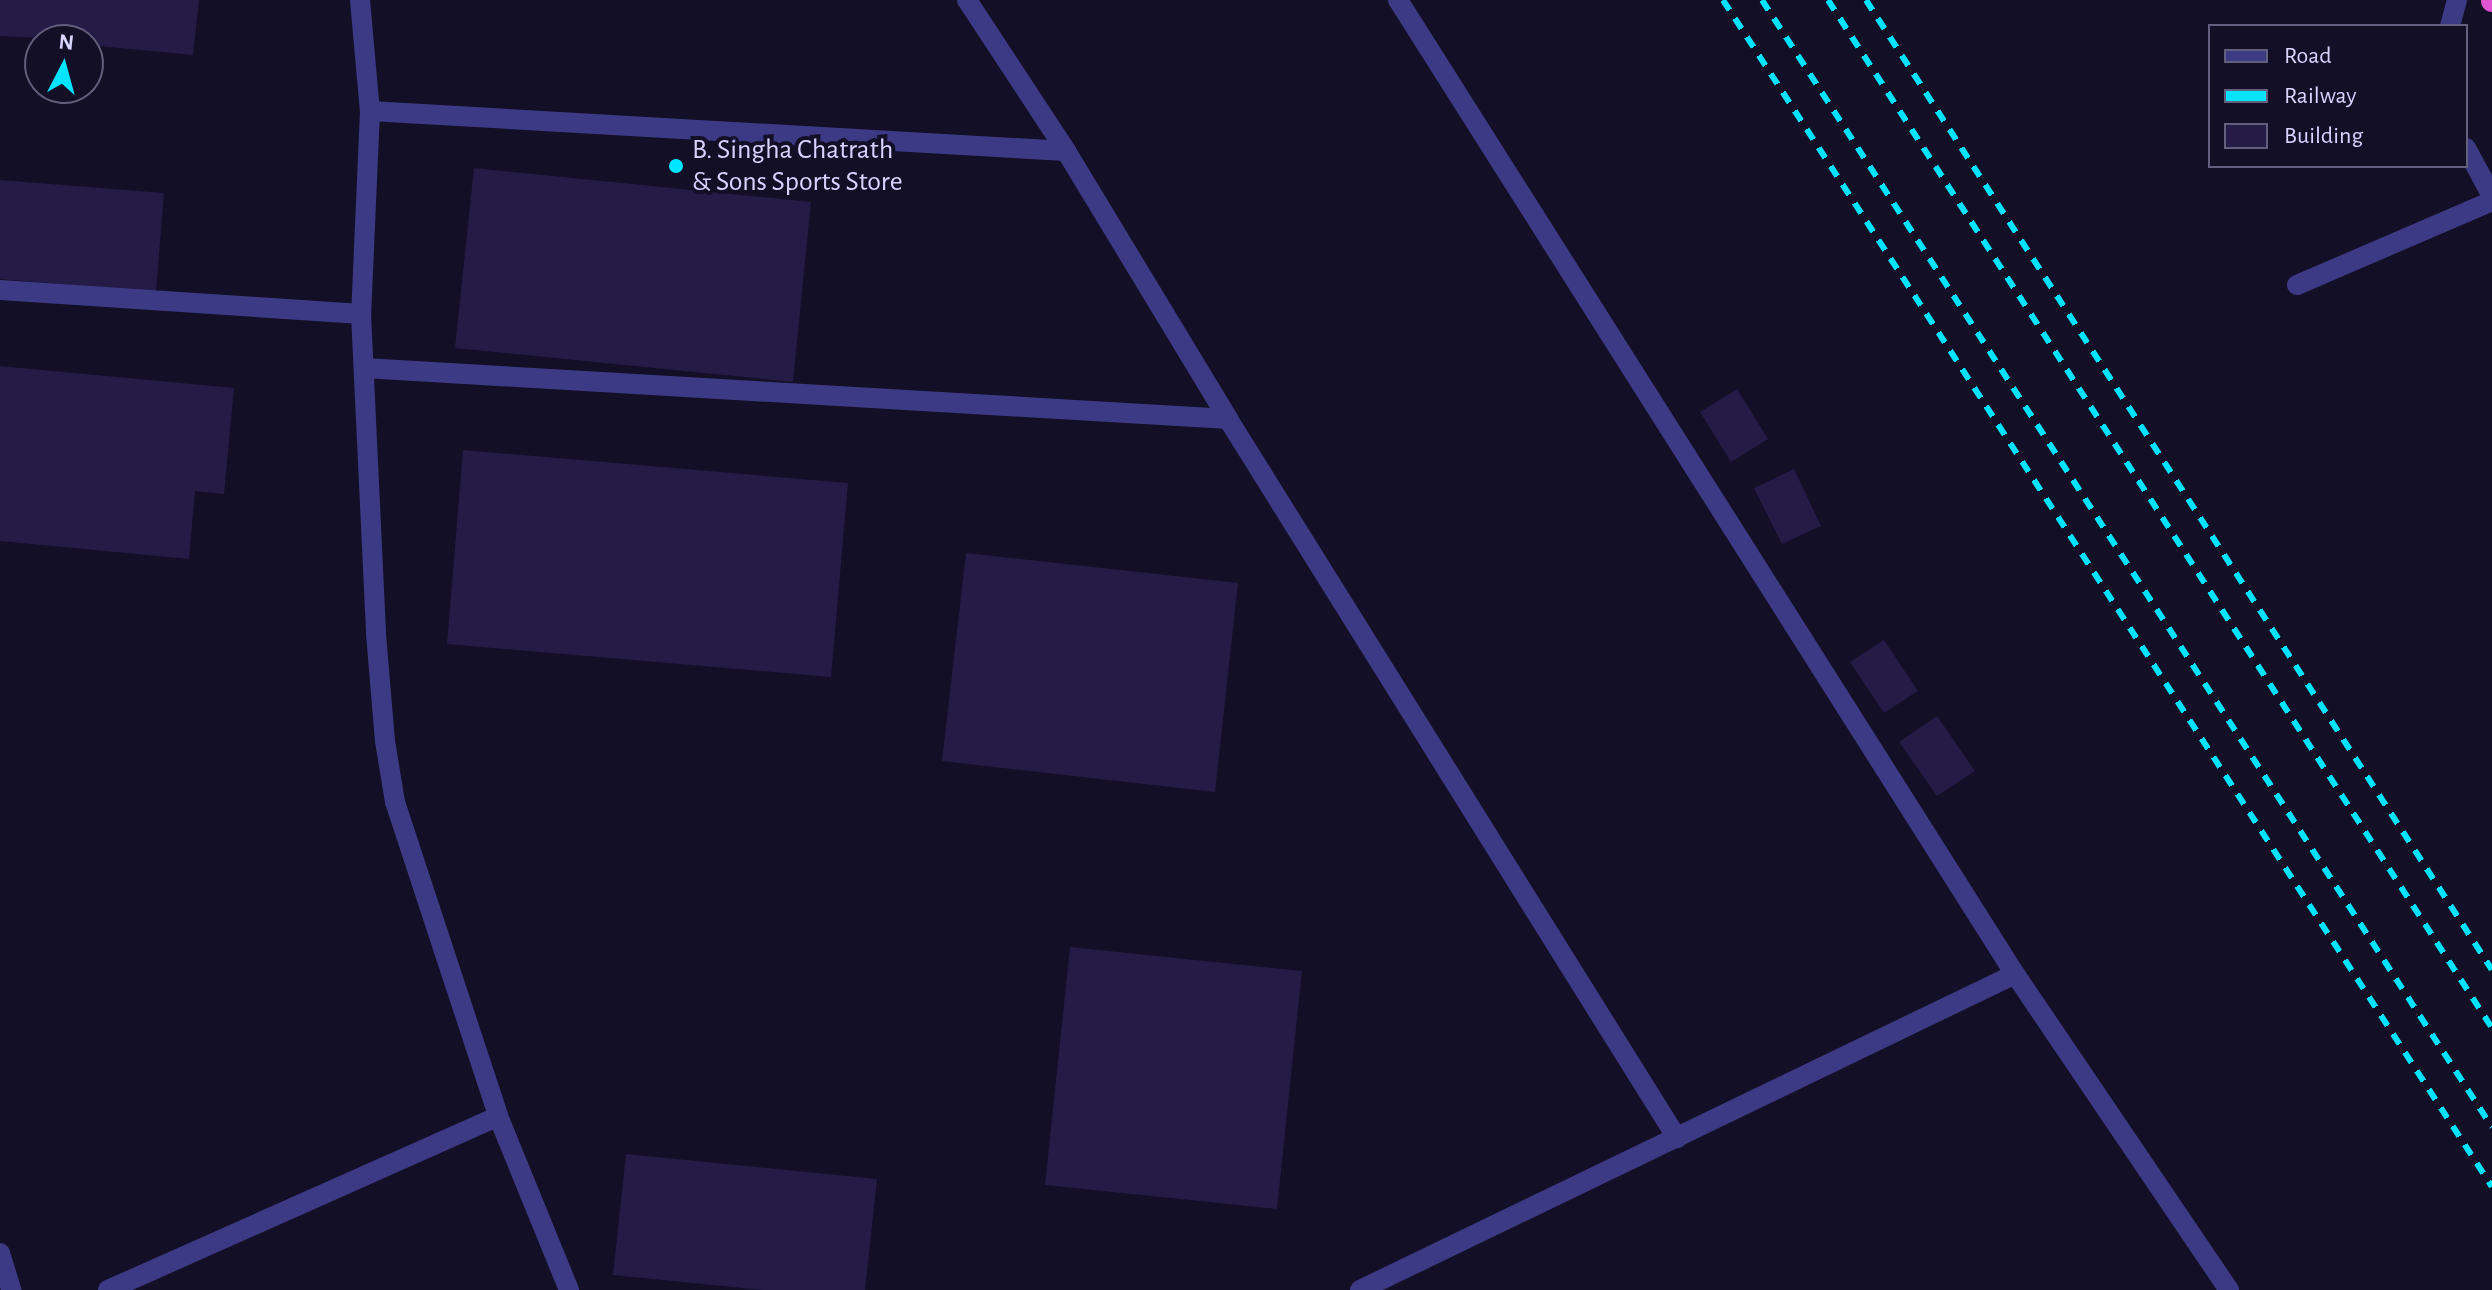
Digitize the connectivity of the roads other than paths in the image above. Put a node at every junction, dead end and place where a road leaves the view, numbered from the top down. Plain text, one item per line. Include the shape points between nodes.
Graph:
1 (360, 0) edge
2 (967, 0) edge
3 (1398, 0) edge
4 (2457, 0) edge
5 (2451, 24) edge
6 (370, 111) junction
7 (1066, 151) junction
8 (2468, 152) edge
9 (2492, 199) edge
10 (2297, 285) dead end
11 (0, 290) edge
12 (361, 314) junction
13 (364, 368) junction
14 (1228, 419) junction
15 (2015, 974) junction
16 (498, 1116) junction
17 (1677, 1138) junction
18 (0, 1253) edge
19 (11, 1290) edge
20 (108, 1290) edge
21 (569, 1290) edge
22 (1360, 1290) edge
23 (2229, 1290) edge

1 - 6 street
2 - 7 street
3 - 15 street
4 - 5 street
6 - 7 street
6 - 12 street
7 - 14 street
8 - 9 street
9 - 10 street
11 - 12 street
12 - 13 street
13 - 14 street
13 - 16 street via 376,634 393,786
14 - 17 street
15 - 17 street
15 - 23 street
16 - 20 street
16 - 21 street
17 - 22 street
18 - 19 street

